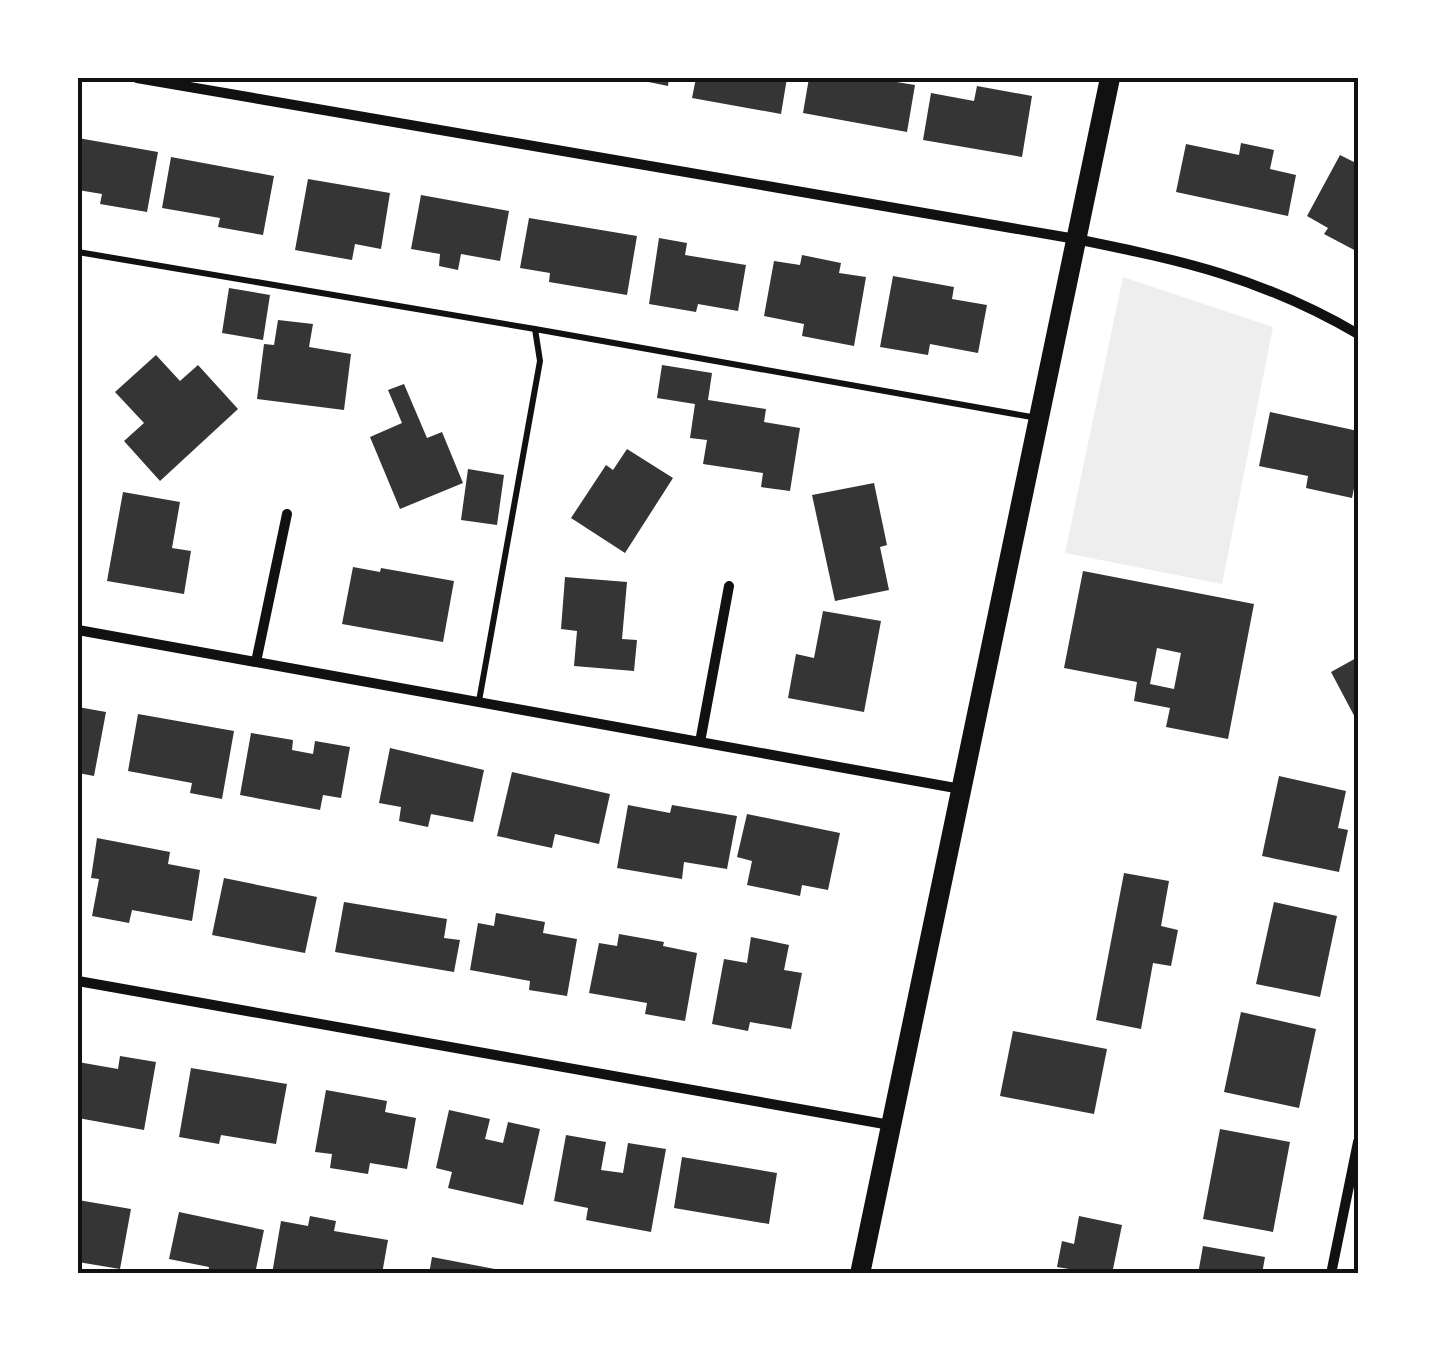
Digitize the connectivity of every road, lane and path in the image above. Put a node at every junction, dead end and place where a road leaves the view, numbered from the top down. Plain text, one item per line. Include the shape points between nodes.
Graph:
1 (137, 78) edge
2 (1110, 78) edge
3 (1076, 238) junction
4 (78, 252) edge
5 (535, 329) junction
6 (1358, 334) edge
7 (1038, 418) junction
8 (287, 514) dead end
9 (729, 586) dead end
10 (78, 630) edge
11 (256, 662) junction
12 (479, 702) junction
13 (700, 742) junction
14 (961, 789) junction
15 (78, 981) edge
16 (890, 1125) junction
17 (1358, 1142) edge
18 (1354, 1188) edge
19 (860, 1274) edge
20 (1331, 1274) edge

1 - 3 street
2 - 3 main road
3 - 6 street via 1223,272 1292,298
3 - 7 main road
4 - 5 lane
5 - 7 lane
5 - 12 lane via 540,361
7 - 14 main road
8 - 11 street
9 - 13 street
10 - 11 street
11 - 12 street
12 - 13 street
13 - 14 street
14 - 16 main road
15 - 16 street
16 - 19 main road
17 - 18 street
18 - 20 street

